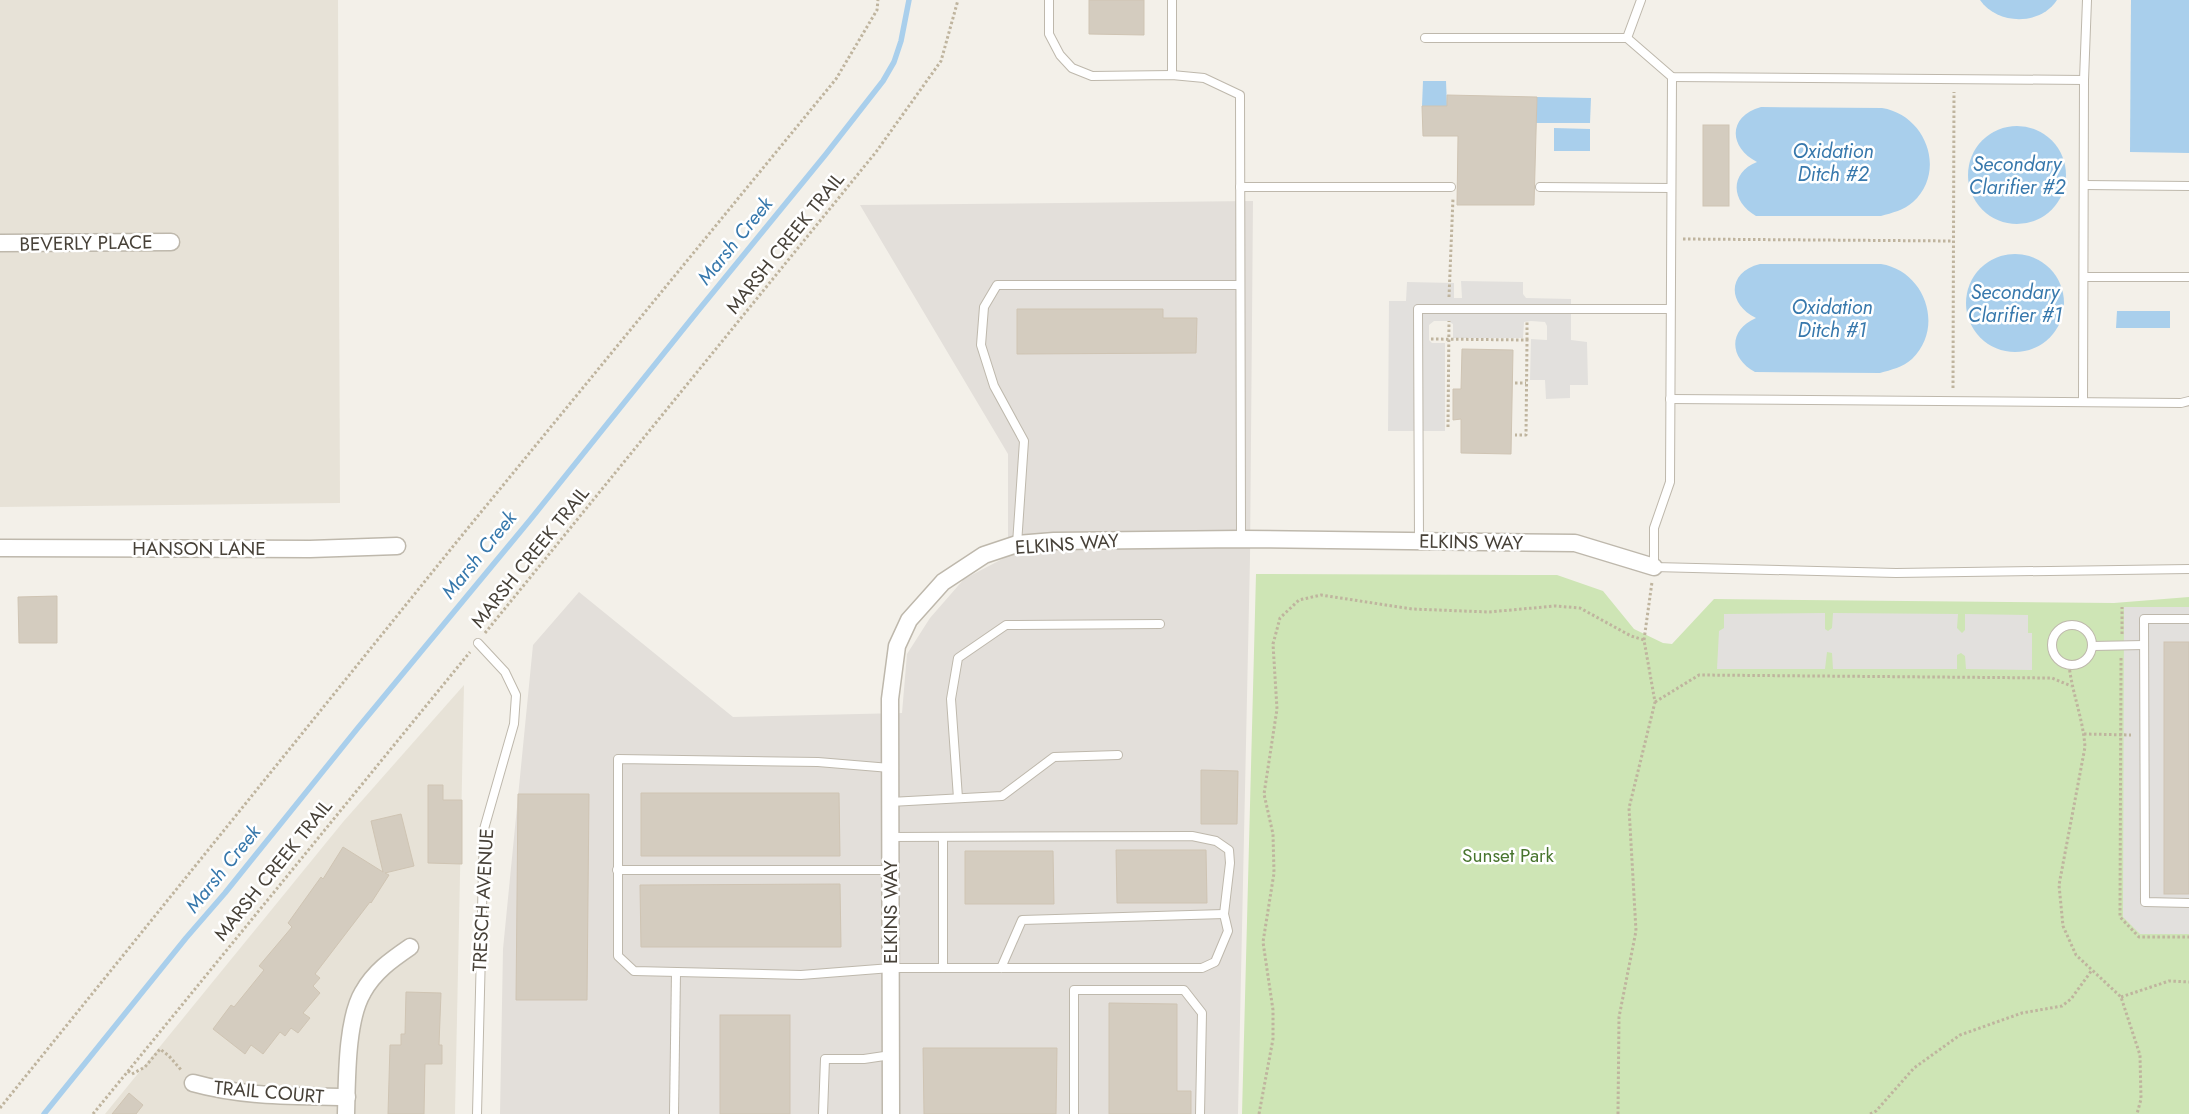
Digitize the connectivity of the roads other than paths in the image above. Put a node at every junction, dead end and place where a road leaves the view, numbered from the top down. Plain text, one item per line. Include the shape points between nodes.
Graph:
1 (1049, 0) edge
2 (1172, 0) edge
3 (1641, 0) edge
4 (2086, 0) edge
5 (1424, 38) dead end
6 (1627, 38) junction
7 (1172, 76) junction
8 (1672, 77) junction
9 (2084, 80) junction
10 (2084, 185) junction
11 (2189, 186) edge
12 (1240, 187) junction
13 (1451, 187) dead end
14 (1540, 187) dead end
15 (1671, 188) junction
16 (171, 242) dead end
17 (0, 244) edge
18 (2084, 277) junction
19 (2189, 277) edge
20 (1240, 285) junction
21 (1669, 309) junction
22 (1670, 399) junction
23 (2189, 401) edge
24 (2083, 402) junction
25 (1241, 539) junction
26 (1419, 541) junction
27 (1016, 544) junction
28 (398, 546) dead end
29 (0, 548) edge
30 (1654, 566) junction
31 (2189, 569) edge
32 (2189, 619) edge
33 (1160, 624) dead end
34 (478, 643) road end
35 (2144, 645) junction
36 (2093, 646) junction
37 (1118, 755) dead end
38 (890, 768) junction
39 (958, 798) junction
40 (890, 802) junction
41 (890, 836) junction
42 (943, 837) junction
43 (617, 870) junction
44 (890, 870) junction
45 (2189, 903) edge
46 (1224, 914) junction
47 (410, 947) dead end
48 (891, 968) junction
49 (943, 968) junction
50 (1001, 968) junction
51 (676, 972) junction
52 (891, 1056) junction
53 (192, 1083) road end
54 (347, 1098) junction
55 (346, 1114) edge
56 (477, 1114) edge
57 (674, 1114) edge
58 (823, 1114) edge
59 (891, 1114) edge
60 (1074, 1114) edge
61 (1200, 1114) edge

1 - 7 lane via 1049,34 1060,55 1072,68 1092,76
2 - 7 lane
3 - 6 lane
4 - 9 lane
5 - 6 lane
6 - 8 lane
7 - 12 lane via 1204,78 1240,95
8 - 9 lane
8 - 15 lane
9 - 10 lane
10 - 11 lane
10 - 18 lane
12 - 13 lane
12 - 20 lane
14 - 15 lane
15 - 21 lane
16 - 17 street, BEVERLY PLACE
18 - 19 lane
18 - 24 lane
20 - 25 lane
20 - 27 lane via 997,285 984,307 981,345 994,386 1024,441
21 - 22 lane
21 - 26 lane via 1418,309
22 - 24 lane
22 - 30 lane via 1670,482 1654,528
23 - 24 lane
25 - 26 street, ELKINS WAY
25 - 27 street, ELKINS WAY
26 - 30 street, ELKINS WAY via 1575,543
27 - 38 street, ELKINS WAY via 984,555 943,582 909,620 897,646 890,698
28 - 29 street, HANSON LANE via 310,549
30 - 31 lane via 1896,573
32 - 35 lane via 2144,619
33 - 39 lane via 1006,625 958,658 951,699
34 - 56 lane, TRESCH AVENUE via 505,672 516,694 514,724 484,830
35 - 36 lane
35 - 45 lane via 2145,902
36 - 36 lane via 2084,628 2072,624 2059,630 2052,644 2053,652 2069,665 2084,662
37 - 39 lane via 1054,757 1002,796
38 - 40 street, ELKINS WAY
38 - 43 lane via 818,762 618,760
39 - 40 lane
40 - 41 street, ELKINS WAY
41 - 42 lane
41 - 44 street, ELKINS WAY
42 - 46 lane via 1192,836 1216,841 1229,850
42 - 49 lane
43 - 44 lane
43 - 51 lane via 618,956 634,971
44 - 48 street, ELKINS WAY
46 - 50 lane via 1022,920
46 - 50 lane via 1228,931 1215,962 1202,968
47 - 54 street via 388,961 361,994 348,1052
48 - 49 lane
48 - 51 lane via 801,975
48 - 52 street, ELKINS WAY
49 - 50 lane
51 - 57 lane
52 - 58 lane via 825,1059
52 - 59 street, ELKINS WAY
53 - 54 street, TRAIL COURT via 220,1090
54 - 55 street
60 - 61 lane via 1074,990 1184,990 1202,1013

